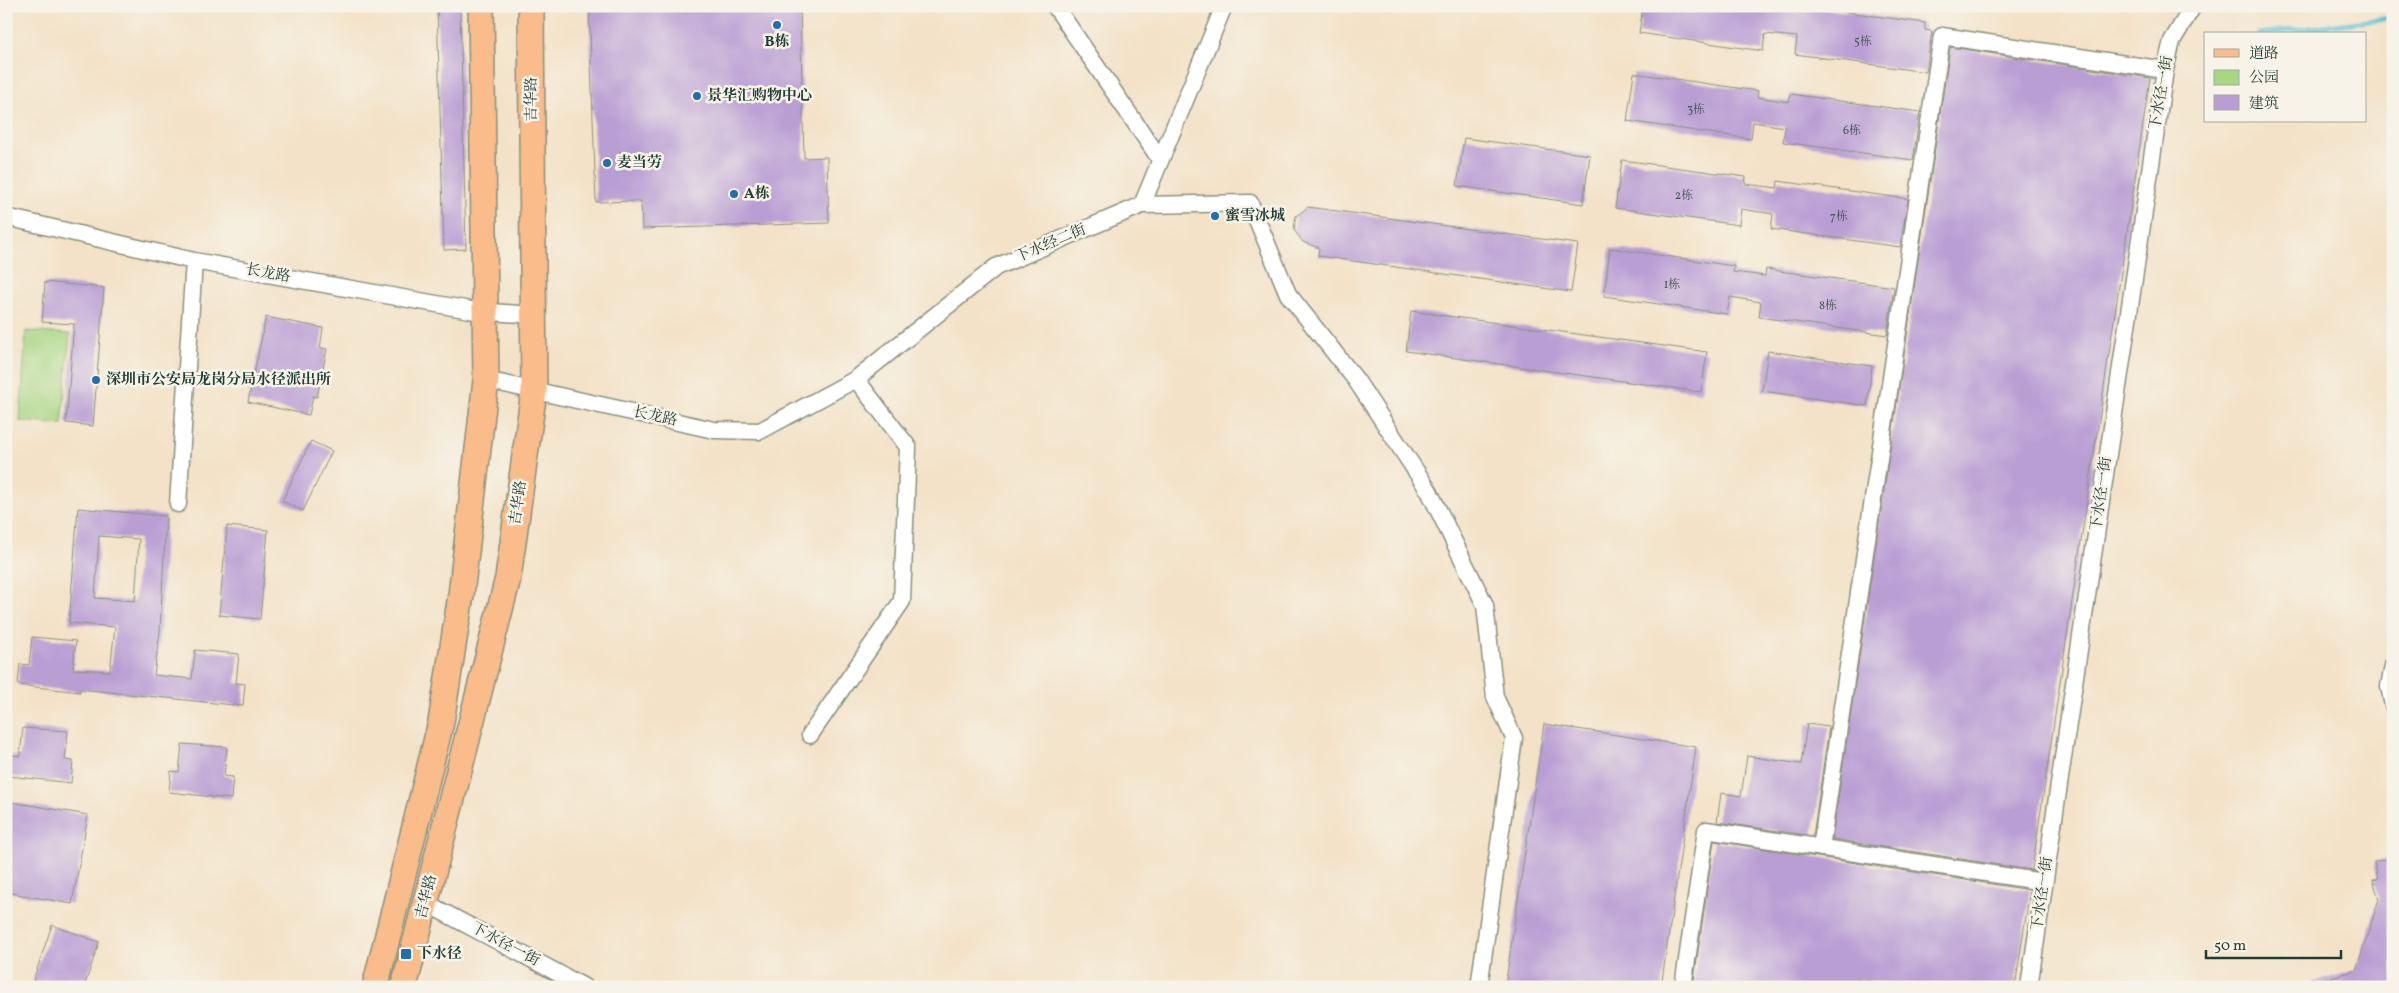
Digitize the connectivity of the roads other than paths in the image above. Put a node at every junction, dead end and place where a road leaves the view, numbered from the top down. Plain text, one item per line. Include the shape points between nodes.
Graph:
1 (481, 6) edge
2 (531, 6) edge
3 (1055, 6) edge
4 (1224, 6) edge
5 (2192, 6) edge
6 (2165, 70) junction
7 (1160, 159) junction
8 (1142, 205) junction
9 (6, 217) edge
10 (194, 261) junction
11 (485, 312) junction
12 (534, 315) junction
13 (856, 379) junction
14 (486, 380) junction
15 (534, 391) junction
16 (819, 399) joint
17 (178, 504) dead end
18 (2393, 666) edge
19 (2393, 706) edge
20 (810, 735) dead end
21 (1821, 848) junction
22 (2044, 882) junction
23 (426, 903) junction
24 (375, 987) edge
25 (404, 987) edge
26 (584, 987) edge
27 (1478, 987) edge
28 (1682, 987) edge
29 (2029, 987) edge

1 - 11 main road, 吉华路
2 - 12 main road, 吉华路
3 - 7 street
4 - 7 street
5 - 6 street, 下水径一街 via 2172,41
6 - 21 street via 1942,36
6 - 22 street, 下水径一街
7 - 8 street
8 - 13 street, 下水经二街 via 996,268
8 - 27 street, 下水经二街 via 1250,203 1288,294 1356,380 1429,491 1485,605 1495,697 1514,738
9 - 10 street, 长龙路
10 - 11 street, 长龙路
10 - 17 street
11 - 12 street, 长龙路
11 - 14 main road, 吉华路
12 - 15 main road, 吉华路
13 - 16 street, 下水经二街
13 - 20 street via 908,447 902,601
14 - 15 street, 长龙路
14 - 24 main road, 吉华路 via 461,595 441,722
15 - 16 street, 长龙路 via 714,430 760,431
15 - 23 main road, 吉华路 via 508,578
18 - 19 street via 2390,686
21 - 22 street
21 - 28 street via 1706,830
22 - 29 street, 下水径一街
23 - 25 main road, 吉华路
23 - 26 street, 下水径一街

